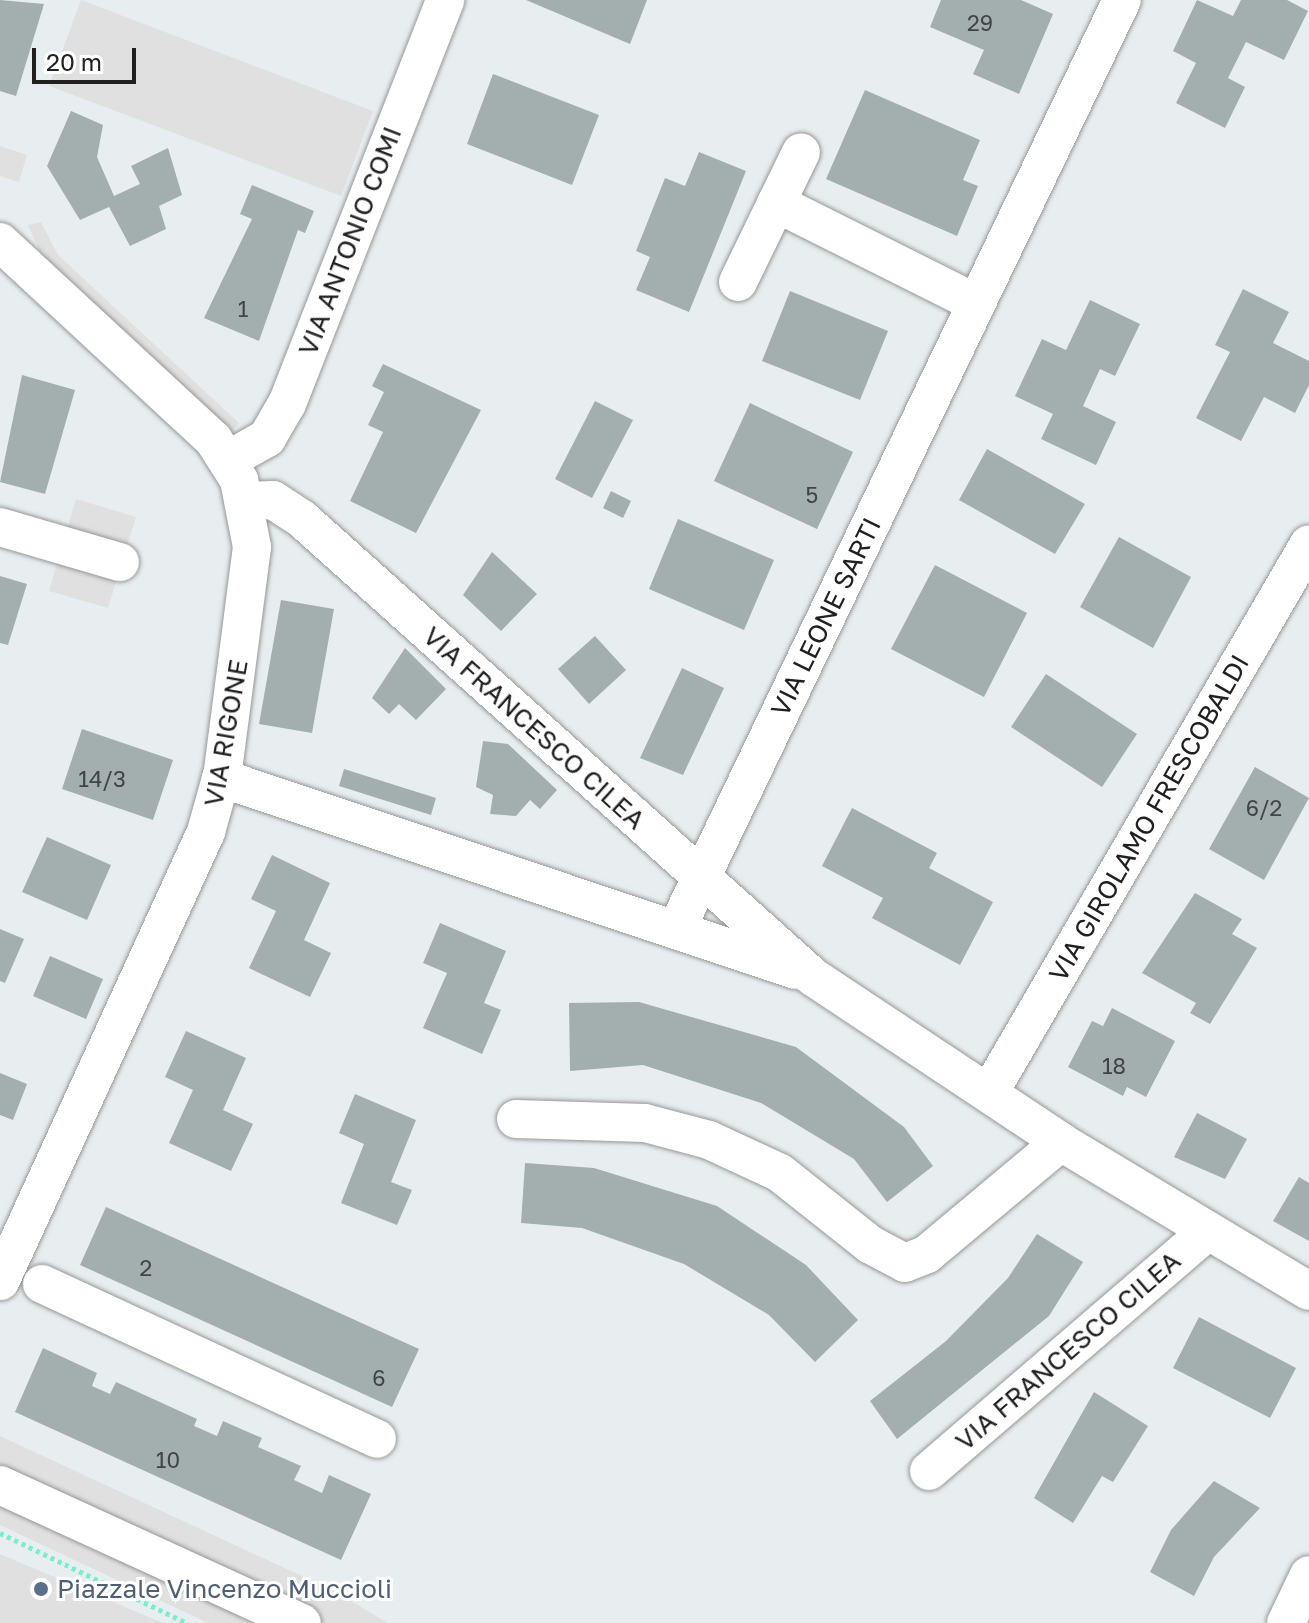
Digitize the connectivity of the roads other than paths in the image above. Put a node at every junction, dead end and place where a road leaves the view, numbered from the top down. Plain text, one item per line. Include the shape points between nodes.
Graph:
1 (445, 0) edge
2 (1122, 0) edge
3 (801, 152) dead end
4 (776, 203) junction
5 (0, 242) edge
6 (738, 282) dead end
7 (976, 303) junction
8 (228, 460) junction
9 (246, 501) junction
10 (0, 527) edge
11 (1309, 544) edge
12 (120, 562) dead end
13 (221, 778) junction
14 (701, 878) junction
15 (676, 930) junction
16 (813, 977) junction
17 (989, 1093) junction
18 (516, 1119) dead end
19 (1061, 1142) junction
20 (1208, 1231) junction
21 (0, 1281) edge
22 (42, 1284) dead end
23 (1309, 1291) edge
24 (377, 1439) dead end
25 (929, 1471) dead end
26 (0, 1485) edge
27 (1309, 1575) edge
28 (302, 1623) edge
29 (1286, 1623) edge

1 - 8 street, VIA ANTONIO COMI via 287,404 267,438
2 - 7 street, VIA LEONE SARTI
3 - 4 street
4 - 6 street
4 - 7 street
5 - 8 street, VIA RIGONE via 192,414
7 - 14 street, VIA LEONE SARTI
8 - 9 street, VIA RIGONE
9 - 13 street, VIA RIGONE via 251,579
9 - 14 street, VIA FRANCESCO CILEA via 273,500 294,513
10 - 12 street
11 - 17 street, VIA GIROLAMO FRESCOBALDI
13 - 15 street, VIA FRANCESCO CILEA
13 - 21 street, VIA RIGONE via 191,868
14 - 15 street, VIA LEONE SARTI
14 - 16 street, VIA FRANCESCO CILEA
15 - 16 street, VIA FRANCESCO CILEA
16 - 17 street, VIA FRANCESCO CILEA
17 - 19 street, VIA FRANCESCO CILEA
18 - 19 street via 645,1123 709,1140 780,1173 905,1263 927,1254
19 - 20 street, VIA FRANCESCO CILEA
20 - 23 street, VIA FRANCESCO CILEA
20 - 25 street, VIA FRANCESCO CILEA
22 - 24 street
26 - 28 street
27 - 29 street

